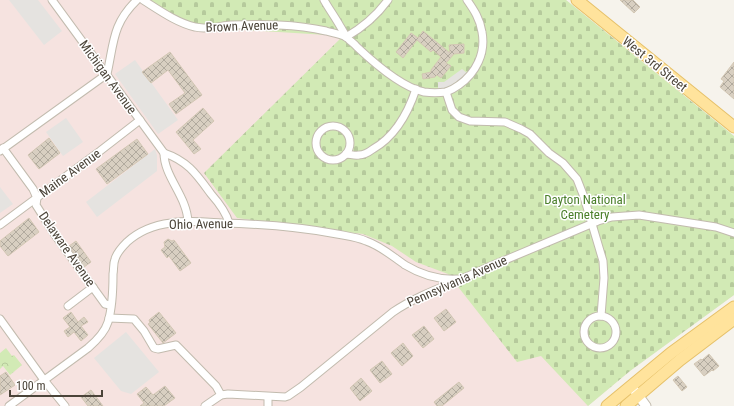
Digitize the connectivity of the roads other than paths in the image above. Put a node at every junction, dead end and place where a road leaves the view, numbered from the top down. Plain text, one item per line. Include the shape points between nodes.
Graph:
1 (52, 0) edge
2 (137, 0) edge
3 (143, 0) edge
4 (324, 0) edge
5 (388, 0) edge
6 (467, 0) edge
7 (577, 0) edge
8 (346, 38) junction
9 (106, 74) junction
10 (416, 89) junction
11 (446, 92) junction
12 (140, 120) junction
13 (734, 127) edge
14 (2, 150) edge
15 (164, 153) junction
16 (346, 154) junction
17 (37, 198) junction
18 (188, 222) junction
19 (230, 223) junction
20 (592, 224) junction
21 (0, 225) edge
22 (734, 233) edge
23 (461, 279) junction
24 (93, 287) junction
25 (110, 305) junction
26 (68, 306) dead end
27 (734, 307) edge
28 (601, 316) junction
29 (108, 318) junction
30 (0, 319) edge
31 (734, 319) edge
32 (44, 380) junction
33 (631, 386) junction
34 (221, 395) junction
35 (268, 396) junction
36 (639, 396) junction
37 (9, 406) edge
38 (65, 406) edge
39 (205, 406) edge
40 (268, 406) edge
41 (607, 406) edge
42 (626, 406) edge
43 (646, 406) edge

1 - 9 street, Michigan Avenue
2 - 9 street via 118,26
3 - 8 street, Brown Avenue via 195,27 309,27 340,34
4 - 8 street
5 - 8 street via 356,32
6 - 11 street via 480,23 482,51 470,75
7 - 13 main road, West 3rd Street
8 - 10 street via 394,78
9 - 12 street, Michigan Avenue
9 - 14 street
10 - 11 street
10 - 16 street via 406,115 392,135 364,154
11 - 20 street via 452,110 459,117 470,121 499,122 515,126 530,134 549,154 564,163 577,179
12 - 15 street, Michigan Avenue
12 - 17 street, Maine Avenue
14 - 17 street, Delaware Avenue via 33,189
15 - 18 street, Michigan Avenue via 166,166 186,208
15 - 19 street, Michigan Avenue via 186,164 198,175 223,208
16 - 16 street via 338,160 328,160 319,154 316,147 319,133 333,126 345,131 350,142
17 - 21 street, Maine Avenue
17 - 24 street, Delaware Avenue via 36,205 55,236
18 - 19 street, Ohio Avenue
18 - 25 street, Ohio Avenue via 170,223 144,230 122,247 113,266
19 - 23 street, Ohio Avenue via 282,226 359,238 378,246 418,272 444,279
20 - 22 street, Pennsylvania Avenue via 612,217 639,215 716,227
20 - 23 street, Pennsylvania Avenue
20 - 28 street via 603,261
23 - 35 street, Pennsylvania Avenue via 400,307 288,396
24 - 25 street, Delaware Avenue via 105,304
24 - 26 street
25 - 29 street, Ohio Avenue
27 - 33 main road
28 - 28 street via 614,323 616,333 609,346 598,349 588,344 583,334 586,323 595,316
29 - 32 street, Ohio Avenue via 103,332 90,346
29 - 34 street via 134,319 154,348 176,345 216,385
30 - 32 street
31 - 36 main road via 680,360
32 - 37 street, Ohio Avenue
32 - 38 street
33 - 36 street
33 - 41 main road
34 - 35 street, Pennsylvania Avenue
34 - 39 street
35 - 40 street
36 - 42 main road
36 - 43 street

